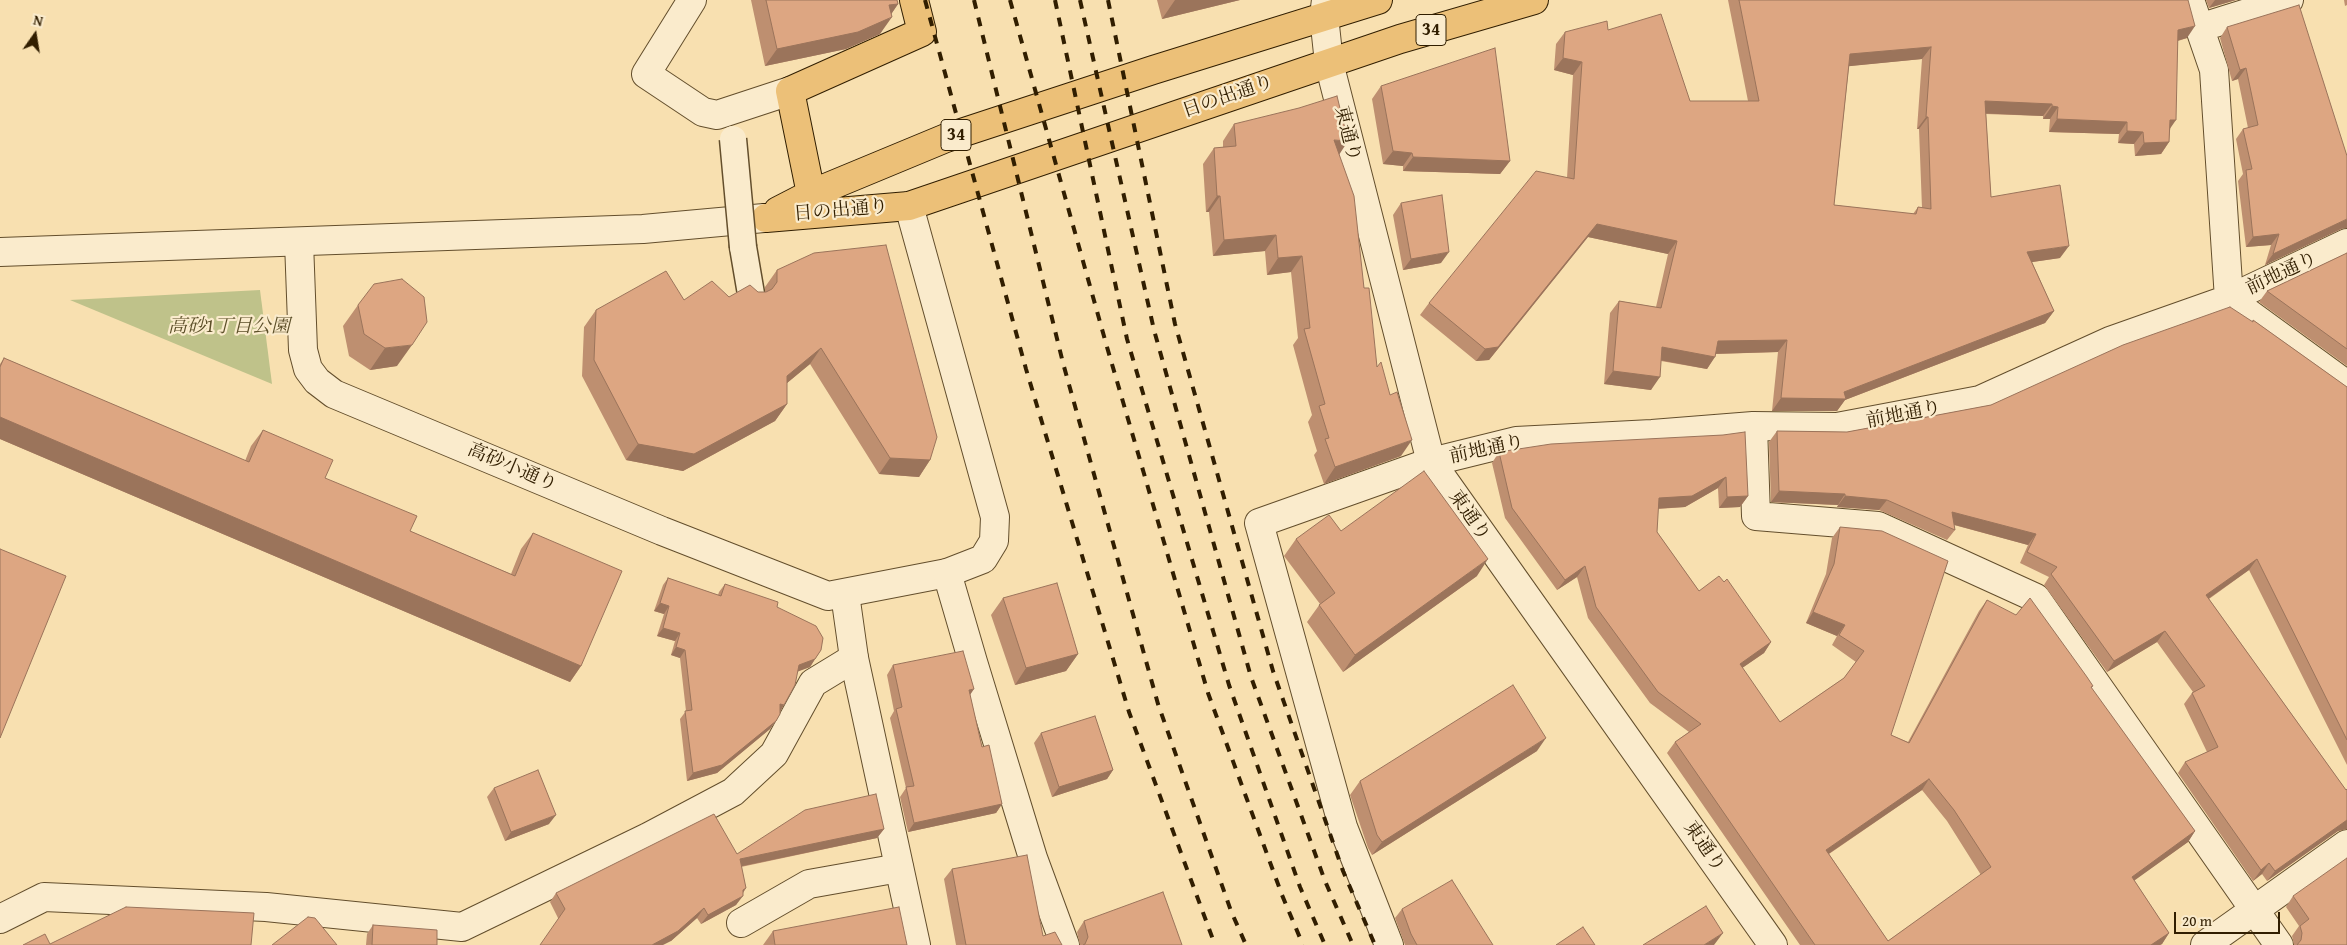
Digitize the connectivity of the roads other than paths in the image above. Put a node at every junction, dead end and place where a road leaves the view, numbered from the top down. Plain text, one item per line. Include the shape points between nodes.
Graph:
1 (692, 0) edge
2 (914, 0) edge
3 (1378, 0) edge
4 (1534, 0) edge
5 (2190, 0) edge
6 (2289, 0) edge
7 (1323, 5) edge
8 (2199, 28) junction
9 (1329, 63) junction
10 (790, 91) junction
11 (733, 139) dead end
12 (811, 194) junction
13 (909, 206) junction
14 (766, 218) junction
15 (299, 242) junction
16 (2347, 243) edge
17 (0, 252) edge
18 (751, 294) edge
19 (2229, 299) junction
20 (2347, 385) edge
21 (1753, 426) junction
22 (1431, 462) junction
23 (947, 573) junction
24 (844, 594) junction
25 (854, 658) junction
26 (2347, 844) edge
27 (899, 868) junction
28 (2254, 909) junction
29 (0, 919) edge
30 (741, 923) dead end
31 (916, 945) edge
32 (1065, 945) edge
33 (1389, 945) edge
34 (1773, 945) edge
35 (2204, 945) edge
36 (2279, 945) edge

1 - 10 street via 646,74 703,112 716,115
2 - 10 main road via 922,32
3 - 7 main road, 日の出通り / 34
4 - 9 main road, 日の出通り / 34
5 - 8 street
6 - 8 street
7 - 9 street, 東通り
7 - 12 main road, 日の出通り / 34 via 946,138
8 - 19 street via 2214,70
9 - 13 main road, 日の出通り / 34
9 - 22 street, 東通り
10 - 12 main road
11 - 18 street, bridge via 743,247
12 - 14 main road, 日の出通り / 34
13 - 14 main road, 日の出通り / 34
13 - 23 street, 高砂小通り via 995,517 994,541 983,559
14 - 15 street via 643,229
15 - 17 street
15 - 24 street, 高砂小通り via 304,350 308,369 334,394 828,596
16 - 19 street, 前地通り
19 - 20 street
19 - 21 street, 前地通り via 2110,341 1980,400 1837,427
21 - 22 street, 前地通り via 1516,441
21 - 28 street via 1756,516 1878,526 2036,598
22 - 33 street, 前地通り via 1259,523 1343,827
22 - 34 street, 東通り
23 - 24 street, 高砂小通り
23 - 32 street via 1033,858
24 - 25 street
25 - 27 street
25 - 29 street via 813,683 774,754 733,792 462,927 266,907 44,897
26 - 28 street
27 - 30 street via 809,884
27 - 31 street
28 - 35 street
28 - 36 street

